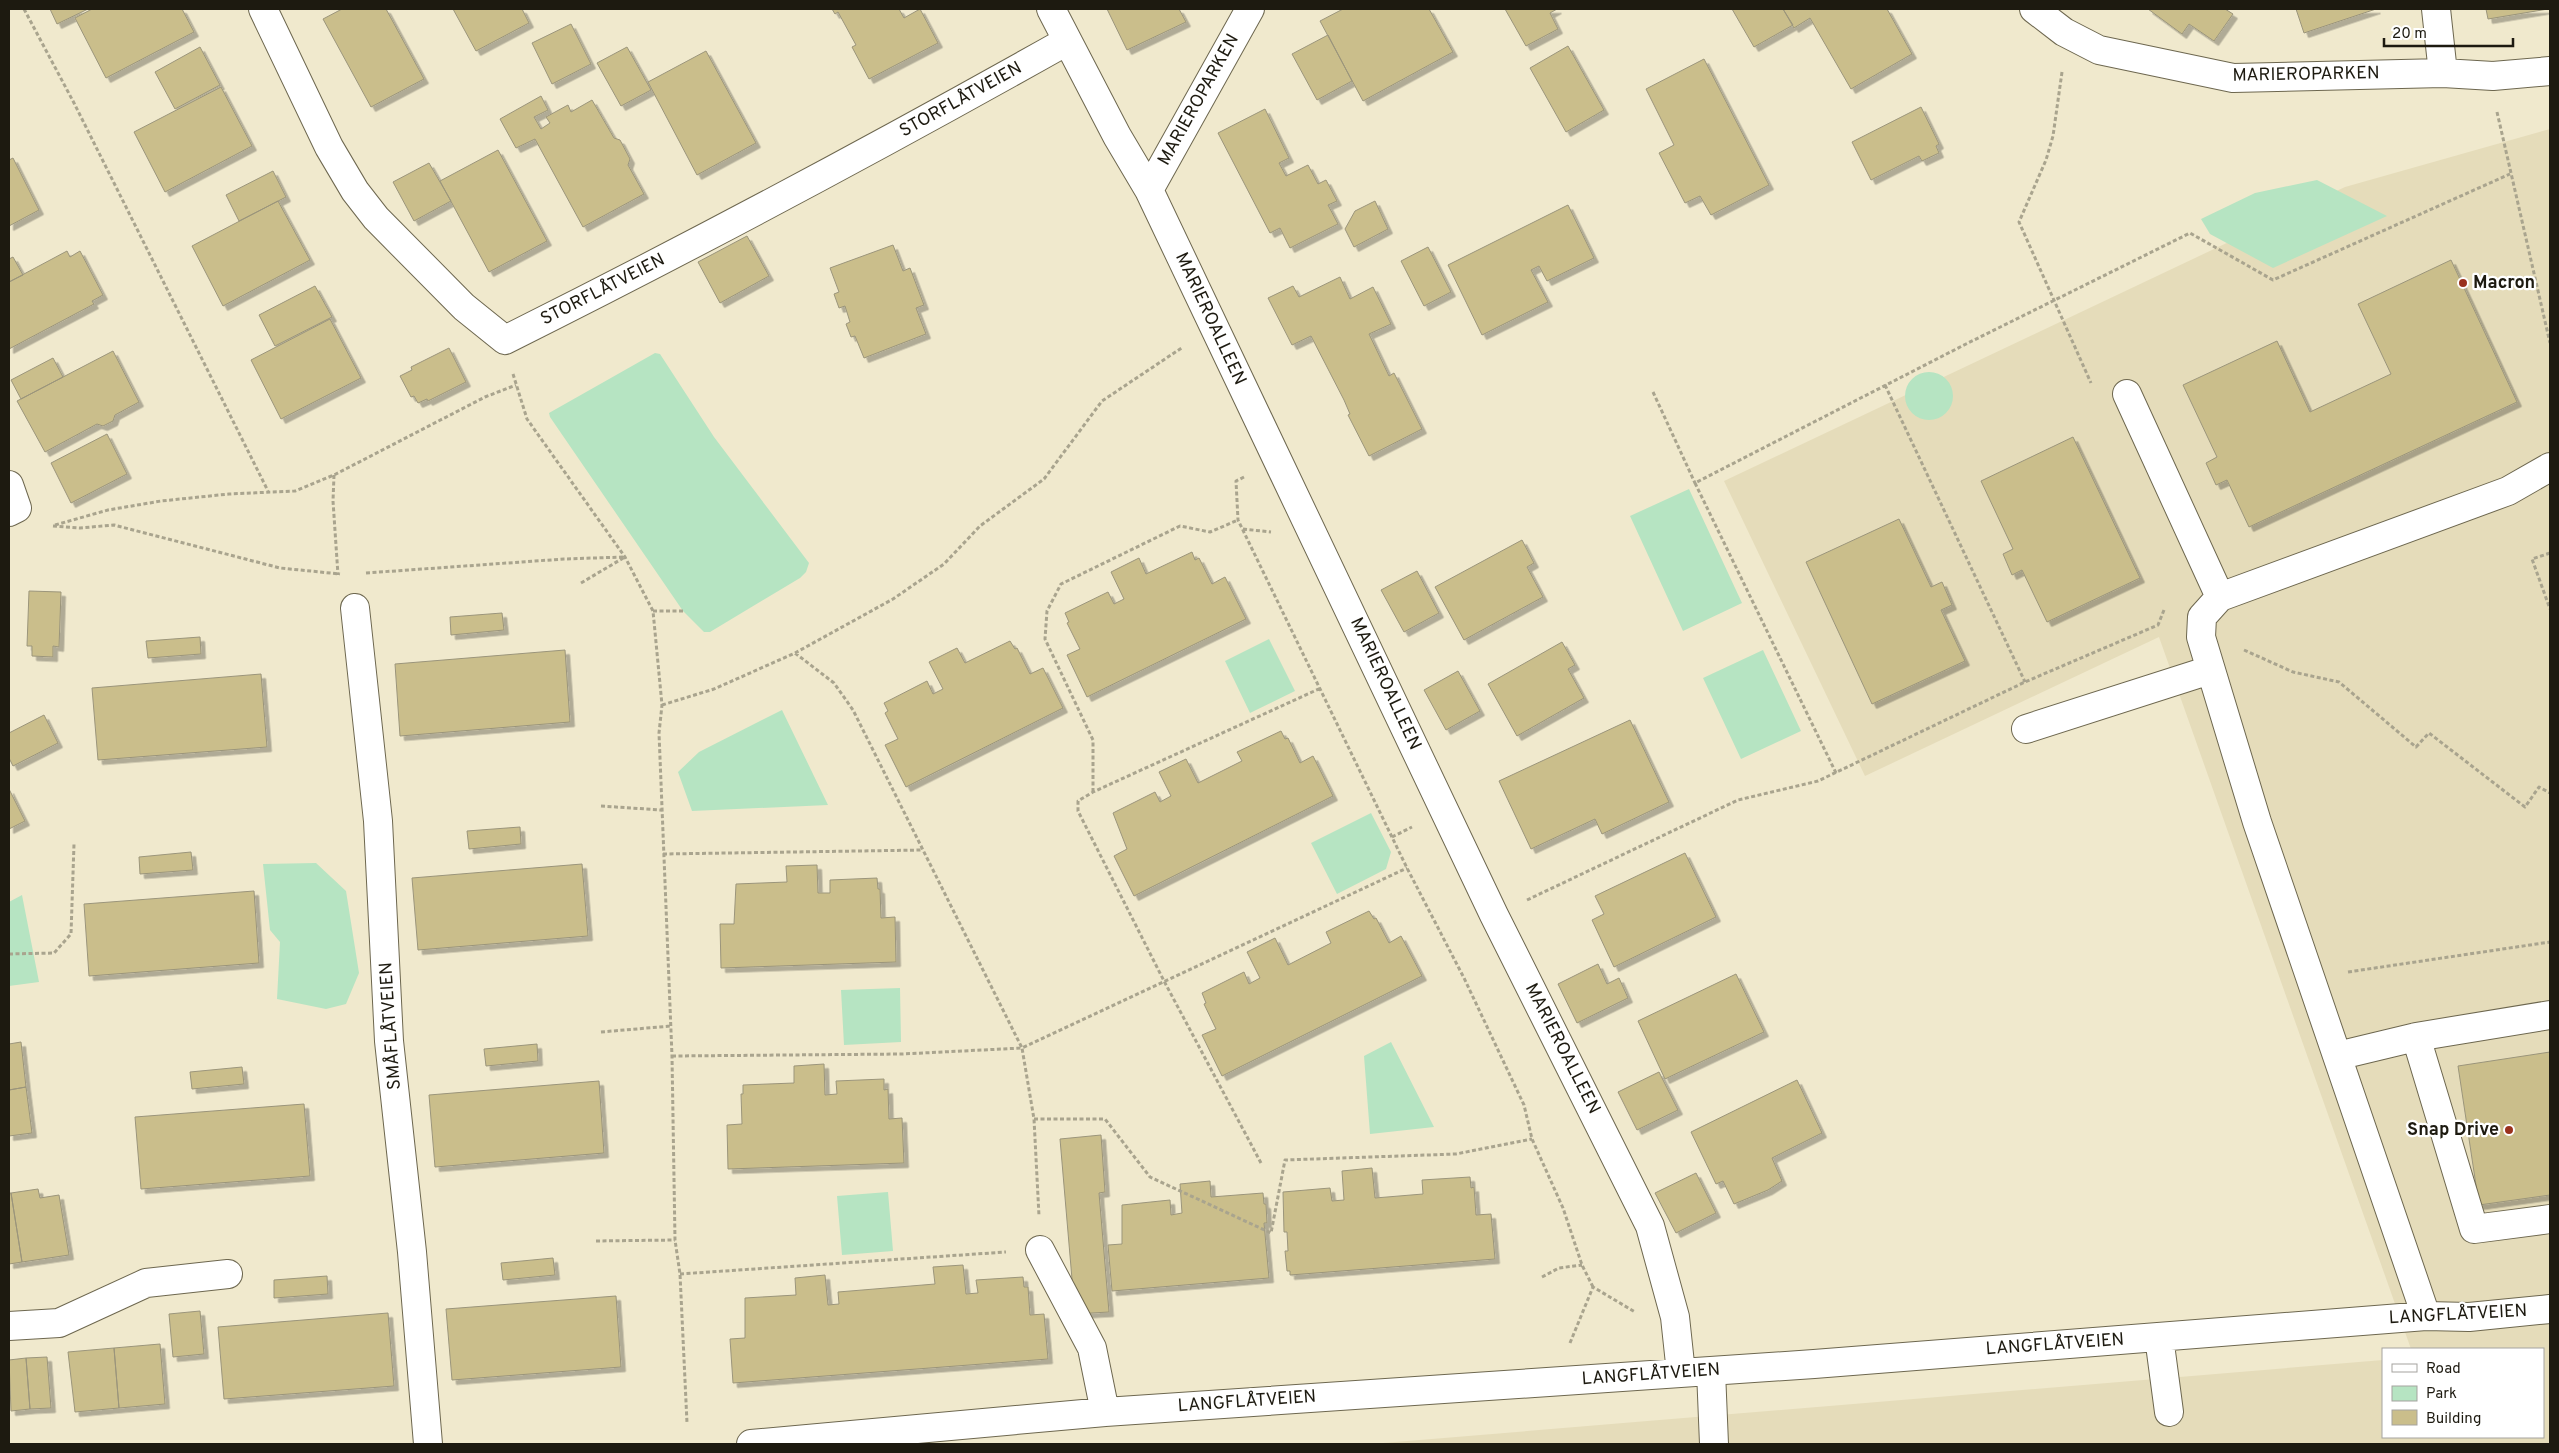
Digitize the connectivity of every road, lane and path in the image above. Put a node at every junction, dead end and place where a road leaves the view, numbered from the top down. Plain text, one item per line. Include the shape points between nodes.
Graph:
1 (24, 9) edge
2 (263, 9) edge
3 (1051, 9) edge
4 (1250, 9) edge
5 (2034, 9) edge
6 (2436, 9) edge
7 (2064, 32) junction
8 (1067, 41) junction
9 (2550, 71) edge
10 (2443, 72) junction
11 (2497, 110) dead end
12 (2510, 174) junction
13 (1149, 190) junction
14 (2054, 300) junction
15 (1213, 327) junction
16 (505, 340) junction
17 (2550, 343) edge
18 (516, 385) junction
19 (1885, 385) junction
20 (2095, 391) dead end
21 (1653, 392) dead end
22 (2127, 394) dead end
23 (1277, 460) junction
24 (2550, 467) edge
25 (334, 475) junction
26 (1696, 483) junction
27 (268, 491) junction
28 (12, 502) edge
29 (1238, 520) junction
30 (52, 526) junction
31 (2550, 553) edge
32 (625, 557) junction
33 (358, 573) dead end
34 (338, 574) junction
35 (348, 574) dead end
36 (581, 583) dead end
37 (2220, 597) junction
38 (2167, 604) dead end
39 (355, 608) dead end
40 (2550, 609) edge
41 (653, 611) junction
42 (683, 612) dead end
43 (2238, 646) dead end
44 (795, 653) junction
45 (2210, 670) junction
46 (2025, 682) junction
47 (1321, 688) junction
48 (662, 705) junction
49 (2026, 730) dead end
50 (1836, 773) junction
51 (1093, 792) junction
52 (2550, 793) edge
53 (602, 806) dead end
54 (662, 810) junction
55 (74, 844) dead end
56 (923, 850) junction
57 (663, 854) junction
58 (1407, 868) junction
59 (1494, 915) junction
60 (2550, 942) edge
61 (9, 954) edge
62 (2310, 980) junction
63 (1164, 981) junction
64 (2550, 1015) edge
65 (671, 1026) junction
66 (601, 1032) dead end
67 (2416, 1037) junction
68 (1022, 1048) junction
69 (672, 1056) junction
70 (2337, 1056) junction
71 (1034, 1119) junction
72 (1532, 1138) junction
73 (1260, 1163) dead end
74 (2550, 1219) edge
75 (675, 1240) junction
76 (596, 1241) dead end
77 (1040, 1250) junction
78 (1582, 1265) junction
79 (228, 1274) dead end
80 (680, 1274) junction
81 (1542, 1277) dead end
82 (1593, 1288) junction
83 (2550, 1309) edge
84 (1642, 1315) dead end
85 (2426, 1316) junction
86 (9, 1326) edge
87 (2158, 1337) junction
88 (1711, 1371) junction
89 (1681, 1373) junction
90 (1557, 1381) junction
91 (1105, 1412) junction
92 (2169, 1412) dead end
93 (687, 1423) dead end
94 (428, 1444) edge
95 (751, 1444) edge
96 (1714, 1444) edge

1 - 27 path
2 - 16 street via 328,147 355,191 376,218 464,306
3 - 8 street, MARIEROALLEEN
4 - 13 street, MARIEROPARKEN
5 - 7 street, MARIEROPARKEN
6 - 10 street
7 - 10 street, MARIEROPARKEN via 2099,50 2233,78
7 - 14 path via 2066,51 2053,136 2019,222
8 - 13 street, MARIEROALLEEN
8 - 16 street, STORFLÅTVEIEN via 893,138
9 - 10 street, MARIEROPARKEN via 2493,76
11 - 12 path
12 - 14 path via 2273,280 2190,233
12 - 17 path
13 - 15 street, MARIEROALLEEN
14 - 19 path
14 - 20 path
15 - 23 street, MARIEROALLEEN
15 - 44 path via 1102,401 1044,479 980,526 944,564 893,599
16 - 18 path
18 - 25 path via 485,397
18 - 32 path via 527,419
19 - 26 path
19 - 46 path
21 - 26 path
22 - 37 street
23 - 29 path via 1236,481
23 - 59 street, MARIEROALLEEN
24 - 37 street via 2508,491
25 - 27 path via 294,491
25 - 34 path
26 - 50 path
27 - 30 path via 161,501 108,510
28 - 30 path via 34,520
29 - 47 path
29 - 51 path via 1210,532 1180,526 1060,584 1047,611 1045,639 1093,740
30 - 34 path via 114,525 270,566
31 - 40 path via 2532,559
32 - 33 path
32 - 36 path
32 - 41 path
34 - 35 path
37 - 45 street via 2202,617 2201,637
38 - 46 path via 2158,624
39 - 94 street, SMÅFLÅTVEIEN via 378,821 389,1041 412,1252
41 - 42 path
41 - 48 path
43 - 52 path via 2293,672 2339,682 2416,747 2429,733 2525,807 2539,787
44 - 48 path via 714,688
44 - 56 path via 834,683 853,710
45 - 49 street
45 - 62 street
46 - 50 path
47 - 51 path
47 - 58 path
48 - 54 path via 659,733
50 - 59 path via 1818,781 1738,800
51 - 63 path via 1078,801 1078,811
53 - 54 path
54 - 57 path
55 - 61 path via 70,934 54,952
56 - 57 path
56 - 68 path
57 - 65 path
58 - 63 path
58 - 72 path via 1520,1097
59 - 89 street, MARIEROALLEEN via 1650,1226 1675,1317
60 - 62 path
62 - 70 street
63 - 68 path
63 - 73 path
64 - 67 street
65 - 66 path
65 - 69 path
67 - 70 street
67 - 74 street via 2474,1229
68 - 69 path via 902,1054
68 - 71 path
69 - 75 path
70 - 85 street
71 - 72 path via 1105,1119 1150,1177 1271,1233 1285,1160 1456,1154
71 - 77 path
72 - 78 path via 1563,1208
75 - 76 path
75 - 80 path
77 - 80 path
77 - 91 street via 1092,1348
78 - 81 path via 1559,1268
78 - 82 path
79 - 86 street via 146,1283 58,1323
80 - 93 path
82 - 84 path
82 - 90 path
83 - 85 street, LANGFLÅTVEIEN via 2469,1317
85 - 87 street, LANGFLÅTVEIEN
87 - 88 street, LANGFLÅTVEIEN
87 - 92 street
88 - 89 street, LANGFLÅTVEIEN
88 - 96 street
89 - 90 street, LANGFLÅTVEIEN
90 - 91 street, LANGFLÅTVEIEN
91 - 95 street, LANGFLÅTVEIEN

